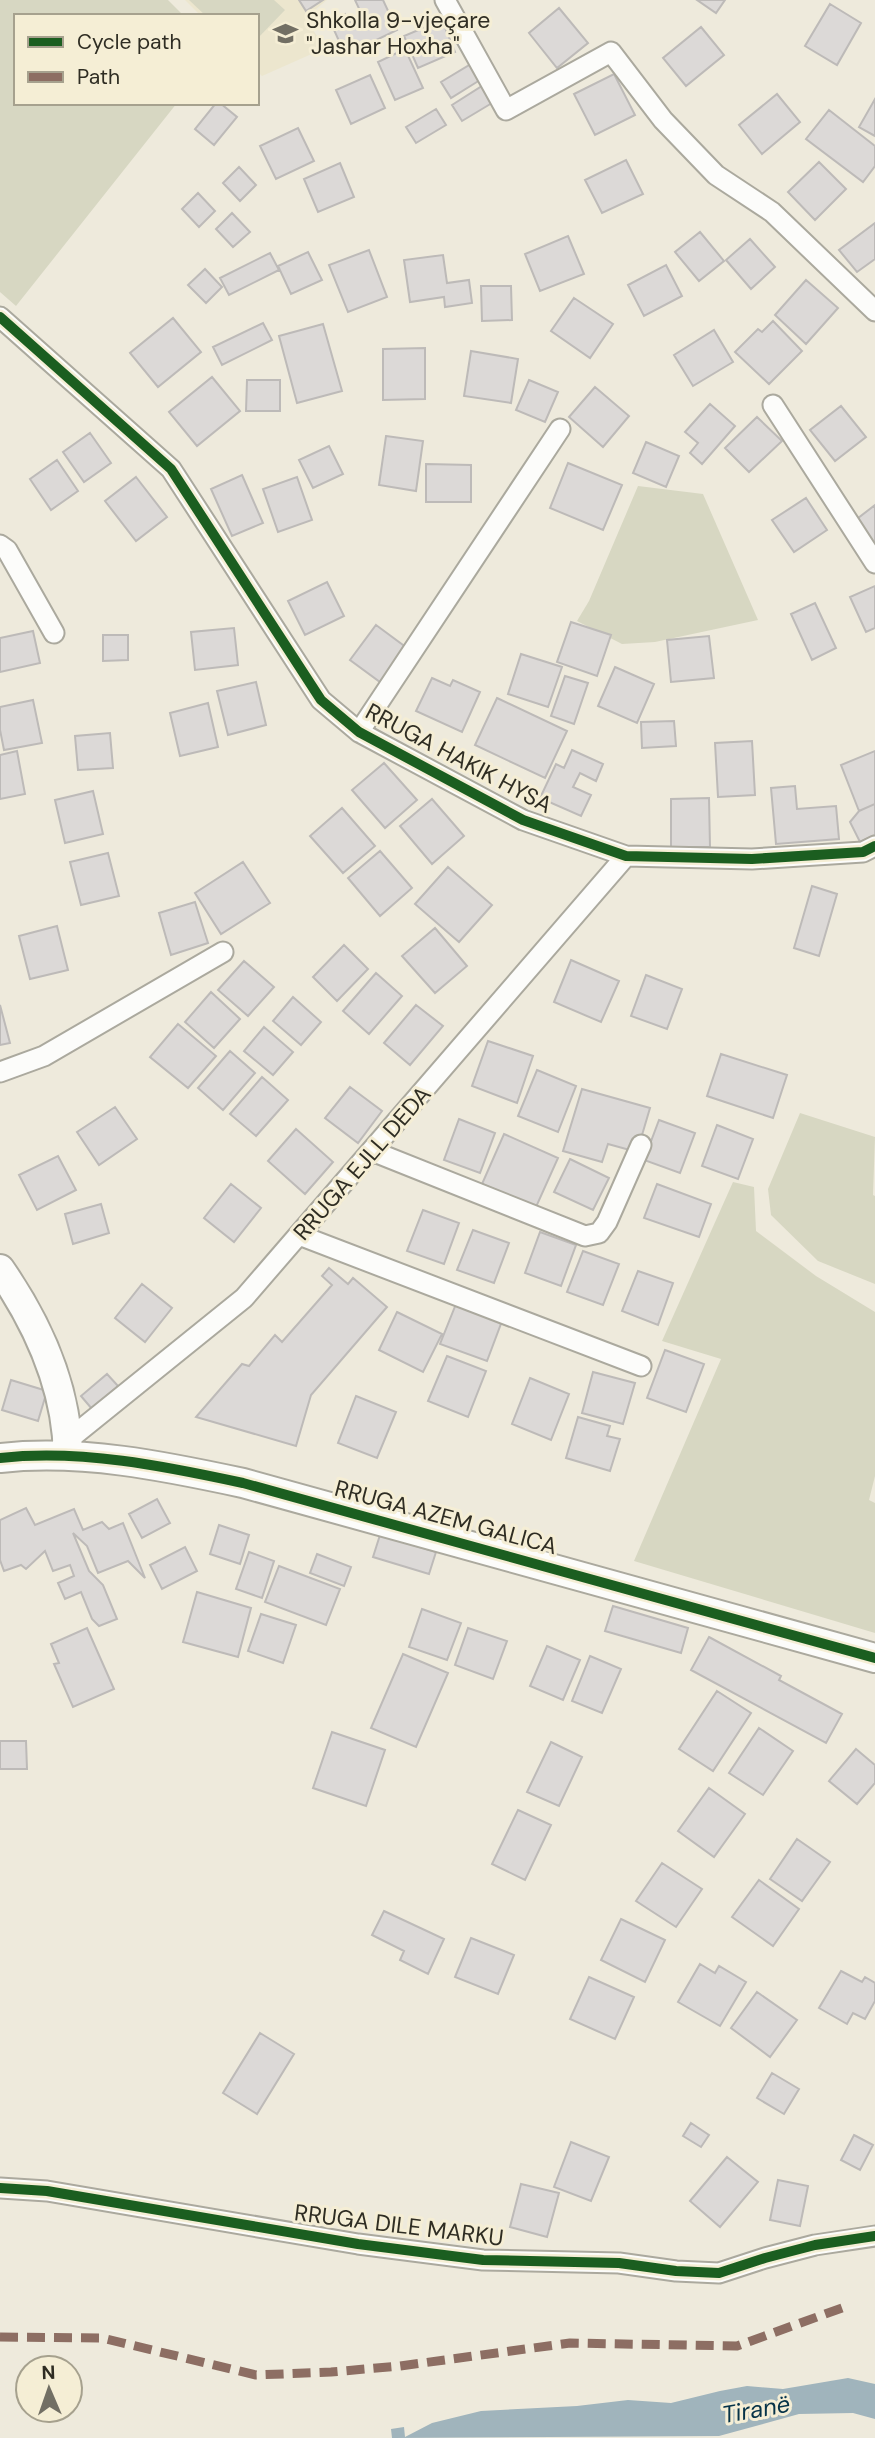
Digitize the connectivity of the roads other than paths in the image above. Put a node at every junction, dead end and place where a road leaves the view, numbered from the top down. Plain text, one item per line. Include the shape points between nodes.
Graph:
1 (445, 0) edge
2 (875, 311) edge
3 (0, 317) edge
4 (773, 405) dead end
5 (560, 429) dead end
6 (0, 545) edge
7 (875, 564) edge
8 (54, 633) dead end
9 (359, 733) junction
10 (875, 846) edge
11 (626, 856) junction
12 (223, 952) dead end
13 (0, 1072) edge
14 (641, 1145) dead end
15 (372, 1151) junction
16 (299, 1235) junction
17 (0, 1269) edge
18 (641, 1366) dead end
19 (68, 1448) junction
20 (0, 1458) edge
21 (875, 1658) edge
22 (0, 2188) edge
23 (875, 2236) edge

1 - 2 street via 506,110 611,52 663,120 716,175 772,212
3 - 9 street, RRUGA HAKIK HYSA via 172,469 321,700
4 - 7 street
5 - 9 street
6 - 8 street
9 - 11 street, RRUGA HAKIK HYSA via 523,820
10 - 11 street, RRUGA HAKIK HYSA via 863,852 752,859
11 - 15 street, RRUGA EJLL DEDA
12 - 13 street via 44,1056
14 - 15 street via 607,1222 599,1233 586,1236
15 - 16 street, RRUGA EJLL DEDA
16 - 18 street
16 - 19 street, RRUGA EJLL DEDA via 244,1298
17 - 19 main road via 38,1331 54,1376
19 - 20 main road, RRUGA AZEM GALICA
19 - 21 main road, RRUGA AZEM GALICA via 243,1483
22 - 23 street, RRUGA DILE MARKU via 483,2260 619,2263 676,2271 719,2273 815,2245

